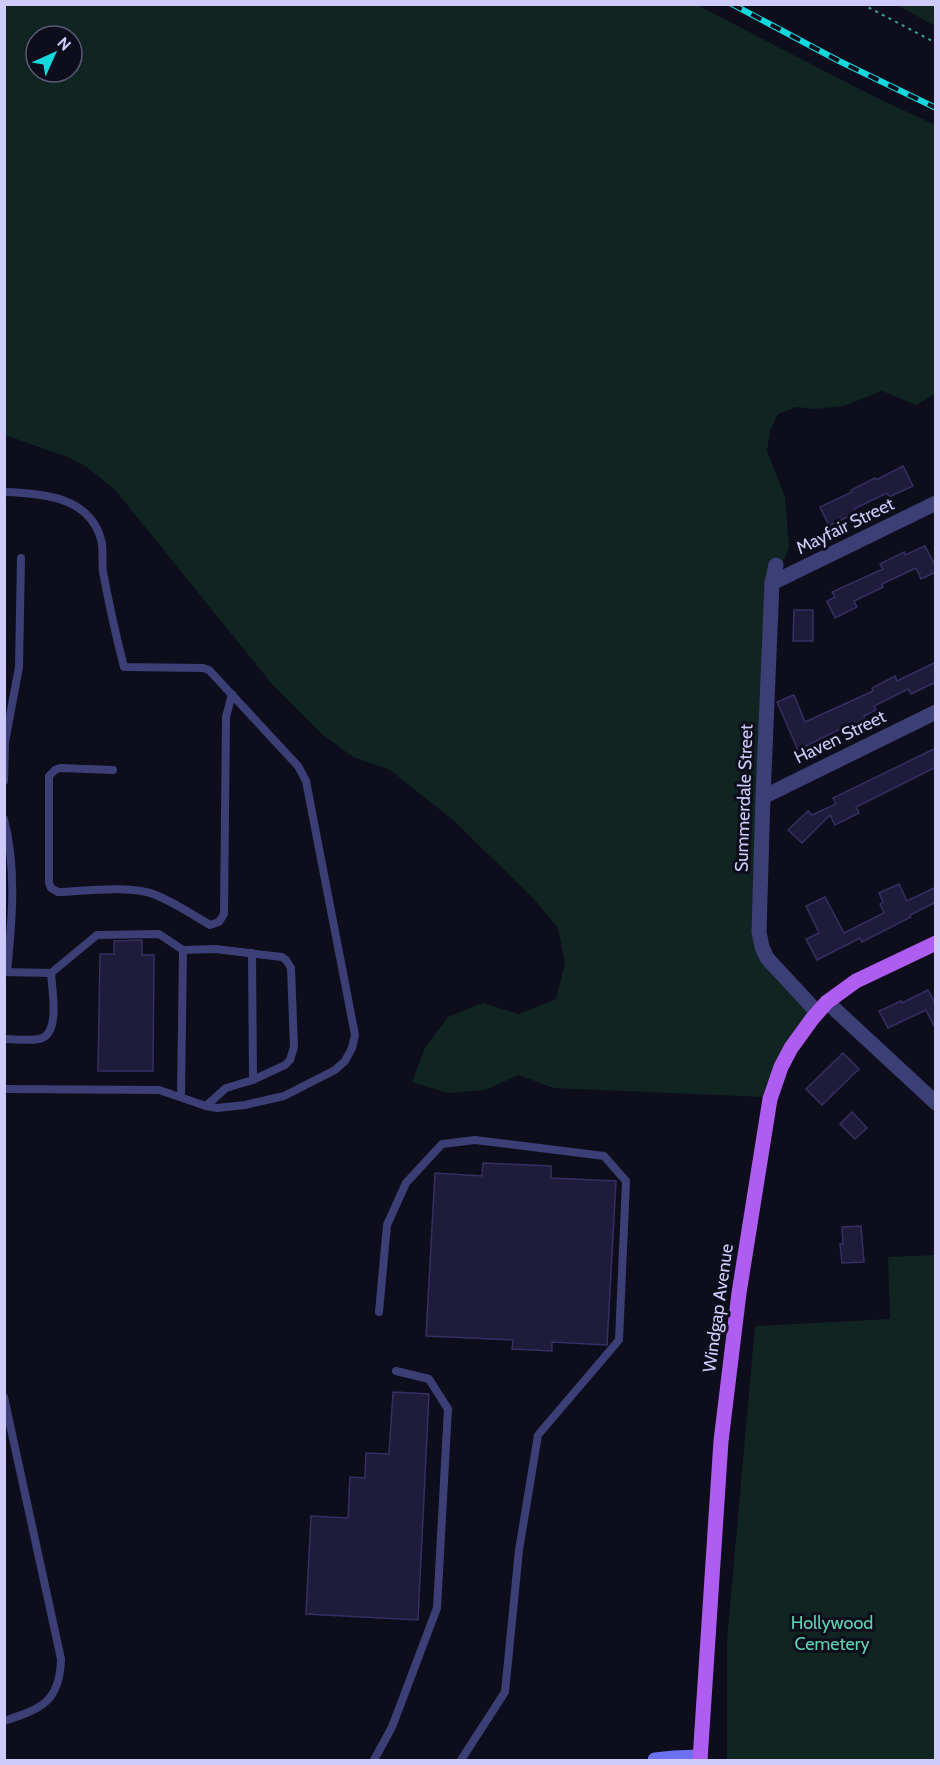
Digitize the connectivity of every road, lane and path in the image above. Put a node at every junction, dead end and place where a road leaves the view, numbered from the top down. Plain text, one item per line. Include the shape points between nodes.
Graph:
1 (862, 4) edge
2 (936, 43) edge
3 (4, 492) edge
4 (935, 504) edge
5 (21, 558) dead end
6 (776, 566) dead end
7 (772, 583) junction
8 (232, 694) junction
9 (936, 712) edge
10 (113, 770) dead end
11 (4, 781) edge
12 (762, 797) junction
13 (4, 819) edge
14 (936, 943) edge
15 (183, 950) junction
16 (252, 953) junction
17 (6, 972) edge
18 (51, 973) junction
19 (822, 1007) junction
20 (4, 1039) edge
21 (253, 1080) junction
22 (4, 1089) edge
23 (181, 1096) junction
24 (936, 1103) edge
25 (206, 1106) junction
26 (379, 1312) dead end
27 (396, 1371) dead end
28 (4, 1397) edge
29 (4, 1721) edge
30 (700, 1759) edge
31 (374, 1761) edge
32 (461, 1761) edge
33 (655, 1761) edge

1 - 2 path
3 - 8 lane via 62,499 90,518 102,545 103,568 124,668 206,669
4 - 7 street, Mayfair Street
5 - 11 lane via 19,667 5,742
6 - 7 street, Summerdale Street
7 - 12 street, Summerdale Street
8 - 10 lane via 226,717 224,914 219,922 210,925 143,891 58,892 51,888 49,776 60,768
8 - 25 lane via 290,756 306,781 355,1035 349,1055 335,1070 284,1096 245,1106
9 - 12 street, Haven Street
12 - 19 street, Summerdale Street via 762,947 767,958
13 - 17 lane via 11,844 12,904
14 - 19 main road, Windgap Avenue via 856,981
15 - 16 lane
15 - 18 lane via 159,934 97,935
15 - 23 lane
16 - 21 lane
16 - 21 lane via 282,957 291,968 294,1047 285,1065
17 - 18 lane
18 - 20 lane via 53,1022 49,1032 40,1040
19 - 24 street, Summerdale Street
19 - 30 main road, Windgap Avenue via 781,1067 764,1128 721,1441
21 - 25 lane via 225,1088
22 - 23 lane via 159,1090
23 - 25 lane
26 - 32 lane via 387,1225 406,1183 442,1144 475,1140 604,1156 626,1181 619,1340 538,1435 519,1550 505,1692
27 - 31 lane via 429,1379 448,1409 437,1608 392,1727
28 - 29 lane via 61,1673 57,1687 38,1709
30 - 33 street

